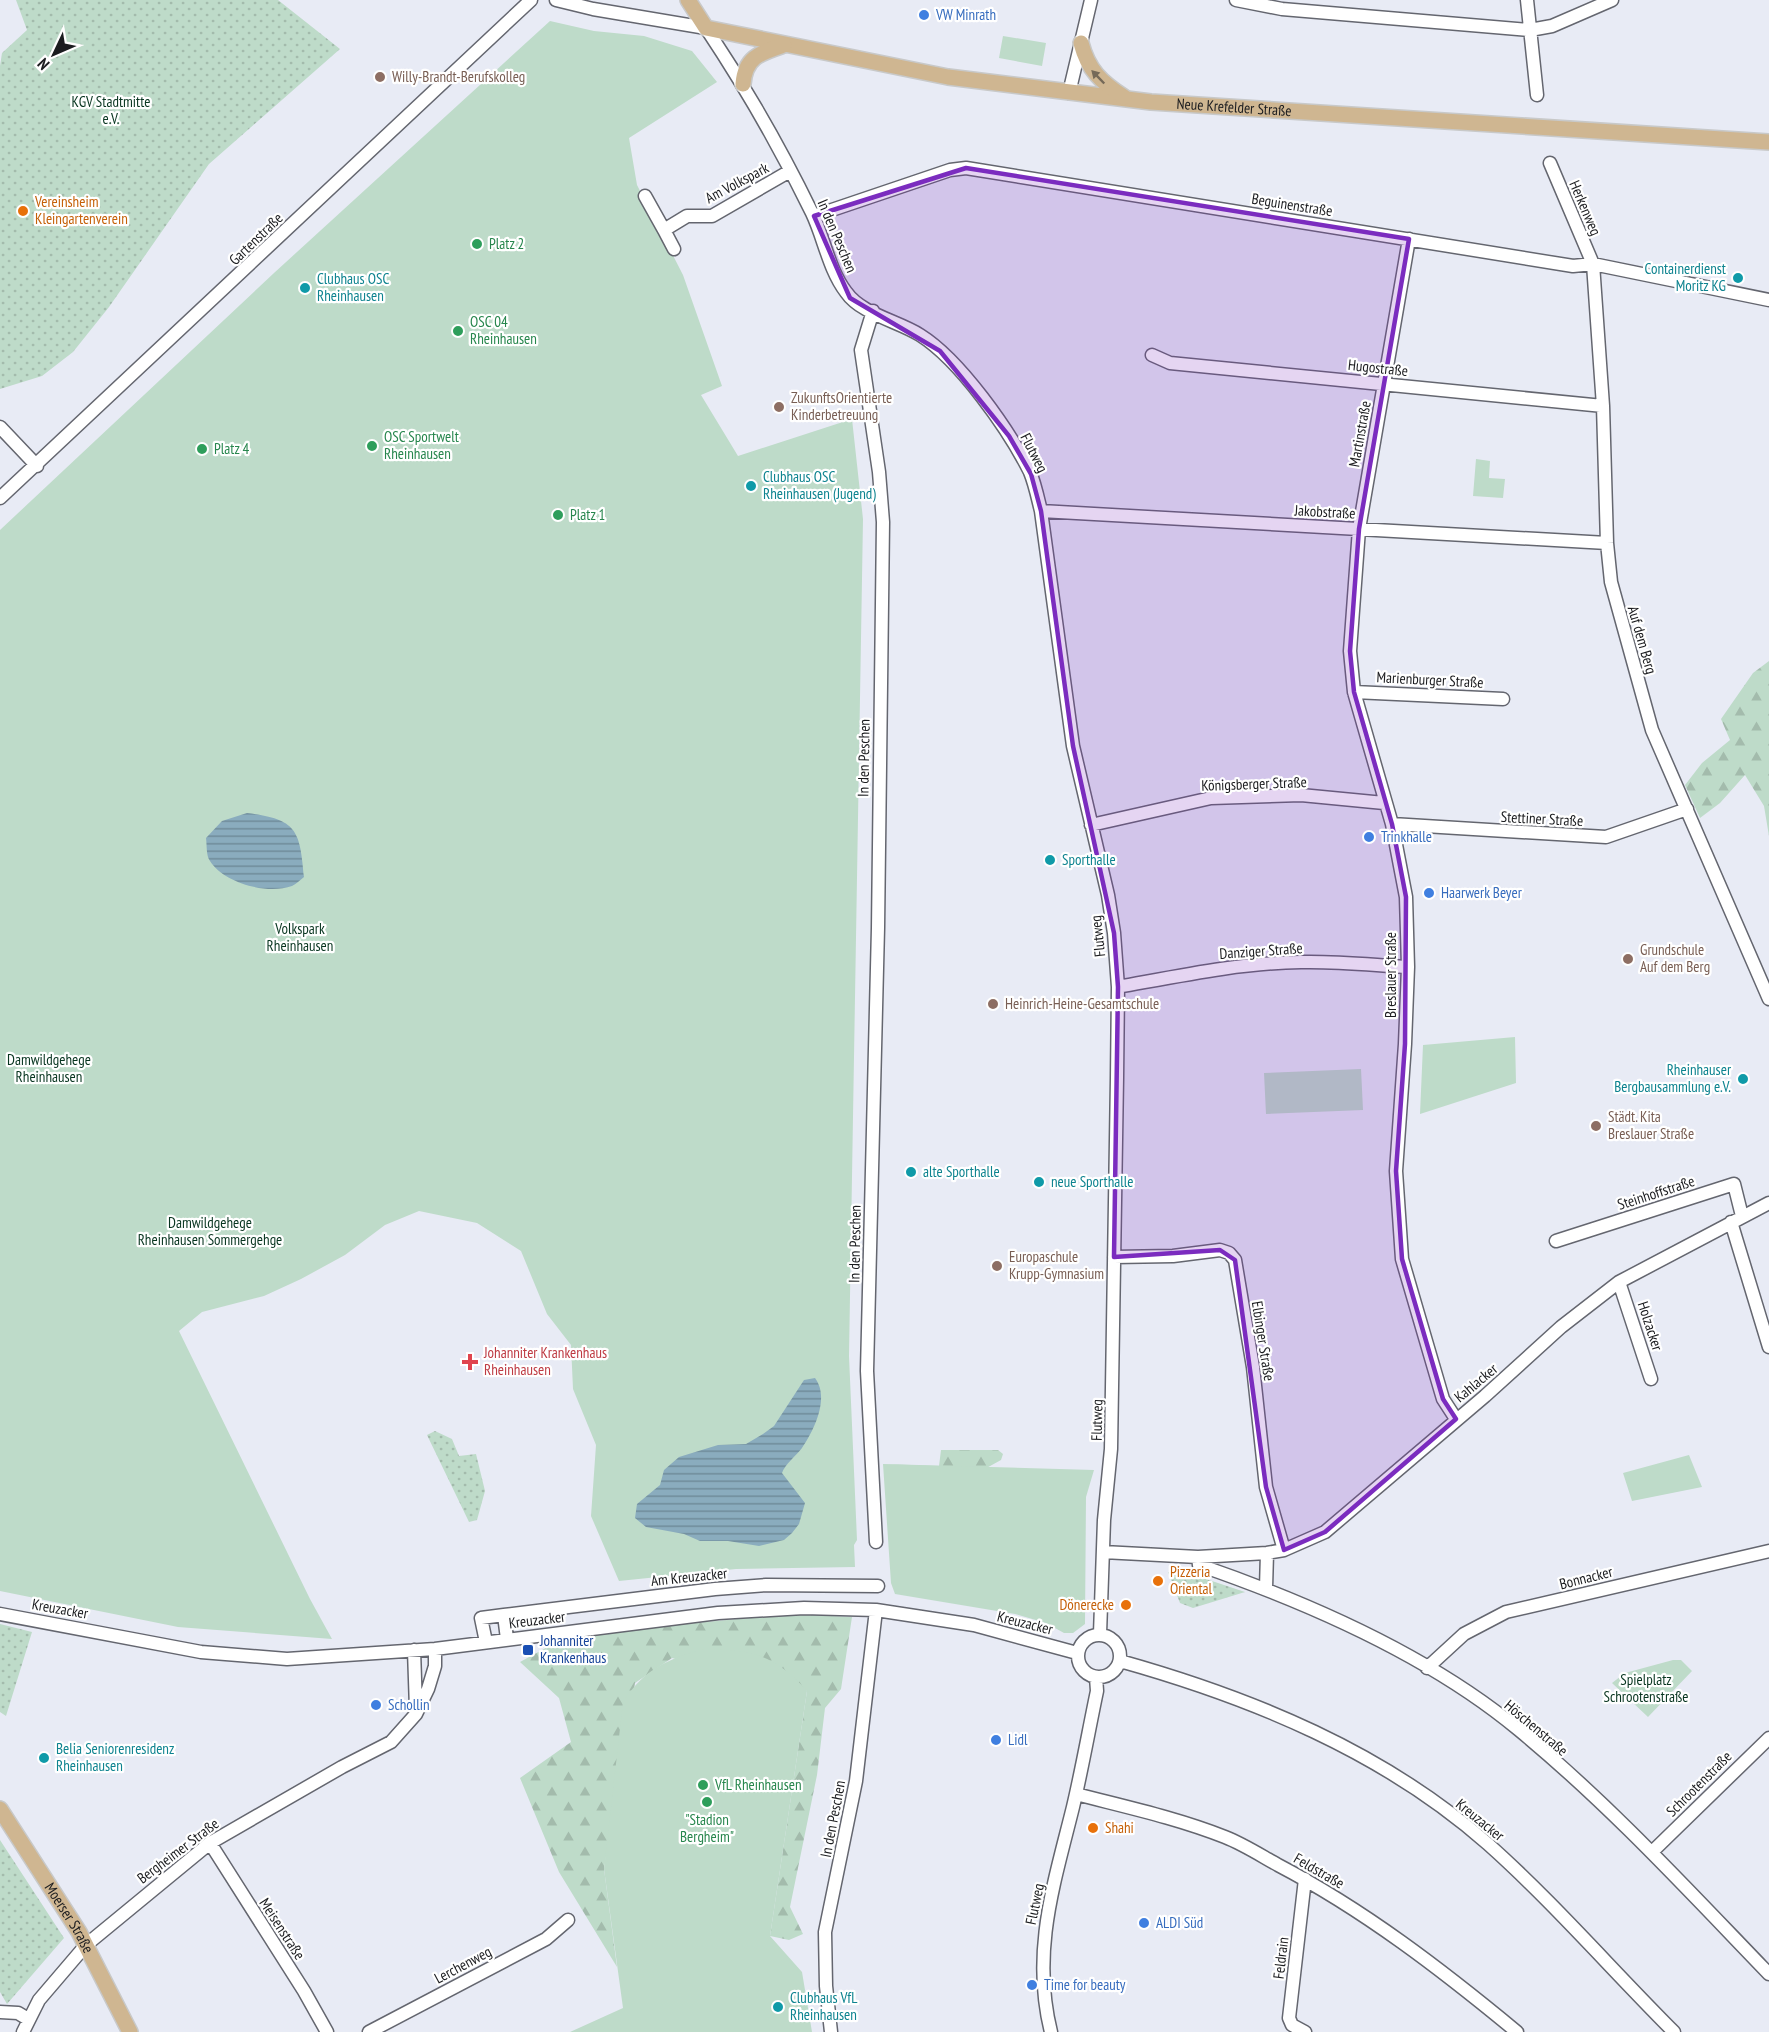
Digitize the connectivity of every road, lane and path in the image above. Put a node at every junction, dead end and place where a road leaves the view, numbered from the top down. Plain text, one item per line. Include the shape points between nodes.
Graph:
1 (531, 0) edge
2 (556, 0) edge
3 (688, 0) edge
4 (1091, 0) edge
5 (1236, 0) edge
6 (1527, 0) edge
7 (1612, 0) edge
8 (706, 28) junction
9 (1530, 30) junction
10 (1081, 43) junction
11 (784, 45) junction
12 (743, 84) junction
13 (1069, 93) junction
14 (1537, 95) dead end
15 (1130, 100) junction
16 (1769, 142) edge
17 (1550, 163) dead end
18 (790, 171) junction
19 (645, 196) dead end
20 (814, 216) junction
21 (663, 230) junction
22 (1409, 238) junction
23 (674, 249) dead end
24 (1593, 264) junction
25 (1769, 300) edge
26 (873, 311) junction
27 (1152, 355) dead end
28 (1384, 384) junction
29 (1603, 406) junction
30 (0, 427) edge
31 (37, 466) junction
32 (0, 498) edge
33 (1041, 511) junction
34 (1359, 529) junction
35 (1607, 543) junction
36 (1354, 692) junction
37 (1503, 699) dead end
38 (1384, 803) junction
39 (1687, 808) junction
40 (1392, 824) junction
41 (1091, 825) junction
42 (1408, 967) junction
43 (1118, 987) junction
44 (1769, 999) edge
45 (1769, 1203) edge
46 (1737, 1219) junction
47 (1556, 1241) dead end
48 (1114, 1257) junction
49 (1619, 1282) junction
50 (1768, 1347) edge
51 (1651, 1379) dead end
52 (1456, 1419) junction
53 (876, 1542) dead end
54 (1284, 1550) junction
55 (1769, 1551) edge
56 (1103, 1552) junction
57 (1268, 1553) junction
58 (1198, 1557) junction
59 (878, 1586) dead end
60 (1266, 1588) junction
61 (876, 1610) junction
62 (0, 1614) edge
63 (504, 1615) junction
64 (1100, 1634) junction
65 (507, 1639) junction
66 (486, 1641) junction
67 (435, 1648) junction
68 (414, 1650) junction
69 (1077, 1653) junction
70 (1120, 1662) junction
71 (1427, 1668) junction
72 (1096, 1677) junction
73 (416, 1714) junction
74 (1769, 1738) edge
75 (1076, 1794) junction
76 (0, 1809) edge
77 (210, 1843) junction
78 (1652, 1852) junction
79 (1305, 1879) junction
80 (568, 1920) dead end
81 (86, 1945) junction
82 (1769, 1974) edge
83 (1, 2010) edge
84 (28, 2019) junction
85 (22, 2032) edge
86 (130, 2032) edge
87 (327, 2032) edge
88 (369, 2032) edge
89 (831, 2032) edge
90 (1051, 2032) edge
91 (1305, 2032) edge
92 (1517, 2032) edge
93 (1674, 2032) edge

1 - 31 street, Gartenstraße
2 - 8 street
3 - 8 main road
4 - 10 street
5 - 9 street via 1282,9
6 - 9 street
7 - 9 street via 1552,26
8 - 11 main road, Neue Krefelder Straße
8 - 12 street, In den Peschen
9 - 14 street
10 - 13 street
15 -> 10 main road via 1092,72
11 - 12 main road via 752,58 745,68
11 - 13 main road, Neue Krefelder Straße via 948,77
12 - 18 street, In den Peschen
13 - 15 main road, Neue Krefelder Straße
15 - 16 main road, Neue Krefelder Straße
17 - 24 street, Herkenweg
18 - 20 street, In den Peschen
18 - 21 street, Am Volkspark via 712,216 687,216
19 - 21 street
20 - 22 street, Beguinenstraße via 966,168
20 - 26 street, In den Peschen via 845,291
21 - 23 street
22 - 24 street, Beguinenstraße via 1573,266
22 - 28 street, Martinstraße
24 - 25 street, Beguinenstraße
24 - 29 street, Auf dem Berg
26 - 33 street, Flutweg via 928,340 951,361 1009,436 1031,474
26 - 53 street, In den Peschen via 861,350 883,522 867,1371
27 - 28 street, Hugostraße via 1170,363
28 - 29 street, Hugostraße
28 - 34 street, Martinstraße
29 - 35 street, Auf dem Berg
30 - 31 street
31 - 32 street, Gartenstraße
33 - 34 street, Jakobstraße
33 - 41 street, Flutweg via 1073,746
34 - 35 street, Jakobstraße
34 - 36 street, Breslauer Straße via 1350,651
35 - 39 street, Auf dem Berg via 1611,582 1652,730
36 - 37 street, Marienburger Straße
36 - 38 street, Breslauer Straße
38 - 40 street, Breslauer Straße
38 - 41 street, Königsberger Straße via 1301,795 1211,798
39 - 40 street, Stettiner Straße via 1606,837
39 - 44 street, Auf dem Berg
40 - 42 street, Breslauer Straße via 1406,897
41 - 43 street, Flutweg via 1108,895
42 - 43 street, Danziger Straße via 1269,964 1203,970
42 - 52 street, Breslauer Straße via 1396,1171 1402,1259 1443,1398
43 - 48 street, Flutweg
45 - 46 street, Kahlacker
46 - 47 street, Steinhoffstraße via 1734,1184
46 - 49 street, Kahlacker
46 - 50 street
48 - 54 street, Elbinger Straße via 1220,1250 1235,1260 1253,1367 1266,1487
48 - 56 street, Flutweg via 1111,1449
49 - 51 street, Holzacker
49 - 52 street, Kahlacker
52 - 54 street, Kahlacker via 1325,1532
54 - 57 street, Kahlacker
55 - 71 street, Bonnacker via 1506,1612 1464,1634
56 - 58 street, Kahlacker
56 - 64 street, Flutweg
57 - 58 street, Kahlacker
57 - 60 street
58 - 60 street via 1198,1565
59 - 63 street, Am Kreuzacker via 766,1585
60 - 71 street, Höschenstraße via 1358,1630
61 - 65 street, Kreuzacker via 755,1610
61 - 69 street, Kreuzacker via 974,1625
61 - 89 street, In den Peschen via 856,1781 825,1932
62 - 68 street, Kreuzacker via 201,1652 287,1659
63 - 65 street
63 - 66 street, Am Kreuzacker via 481,1618
64 - 69 street via 1086,1638
64 - 70 street via 1114,1641
65 - 66 street, Kreuzacker
66 - 67 street, Kreuzacker
67 - 68 street, Kreuzacker
67 - 73 street, Bergheimer Straße via 435,1666
68 - 73 street
69 - 72 street via 1081,1669
70 - 72 street via 1113,1672
70 - 93 street, Kreuzacker via 1258,1707 1391,1773 1487,1844
71 - 78 street, Höschenstraße via 1518,1730
72 - 75 street, Flutweg via 1097,1691
73 - 77 street, Bergheimer Straße via 391,1742
74 - 78 street, Schrootenstraße
75 - 79 street, Feldstraße via 1182,1821 1227,1838
75 - 90 street, Flutweg via 1044,1931 1042,1965
76 - 81 main road, Moerser Straße
77 - 81 street, Bergheimer Straße
77 - 87 street, Meisenstraße
78 - 82 street, Höschenstraße
79 - 91 street, Feldrain via 1289,2018 1292,2025
79 - 92 street, Feldstraße via 1367,1918
80 - 88 street, Lerchenweg via 546,1939
81 - 84 street, Bergheimer Straße via 53,1981
81 - 86 main road, Moerser Straße
83 - 84 street
84 - 85 street, Bergheimer Straße

